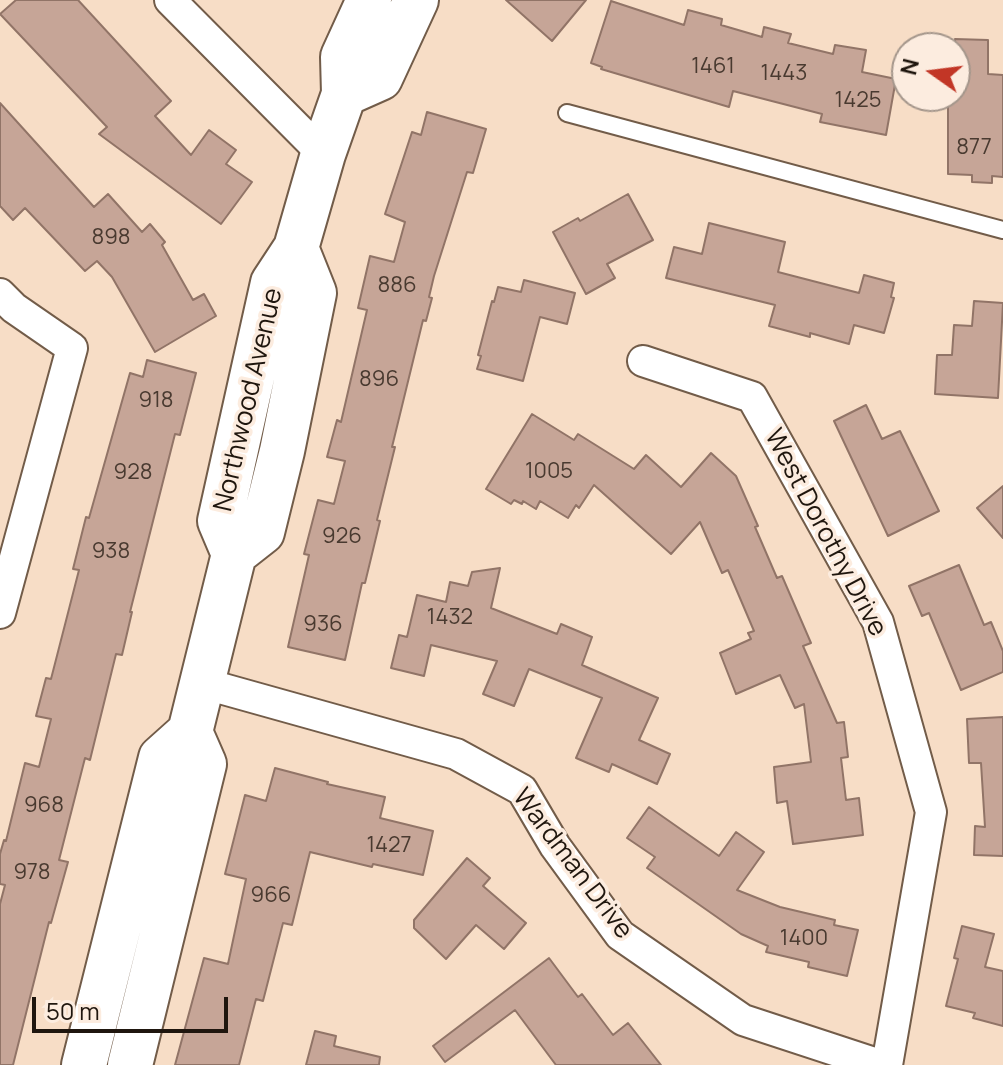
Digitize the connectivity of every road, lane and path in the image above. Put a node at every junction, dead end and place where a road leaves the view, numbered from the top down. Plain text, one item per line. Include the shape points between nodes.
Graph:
1 (170, 0) edge
2 (369, 0) edge
3 (416, 0) edge
4 (344, 94) junction
5 (567, 113) dead end
6 (323, 154) junction
7 (1003, 230) edge
8 (0, 294) edge
9 (643, 361) dead end
10 (0, 613) edge
11 (202, 683) junction
12 (190, 732) junction
13 (84, 1065) edge
14 (130, 1065) edge
15 (880, 1065) edge
16 (887, 1065) edge

1 - 6 street
2 - 4 street, Northwood Avenue via 343,57
3 - 4 street via 380,78
4 - 6 street, Northwood Avenue
5 - 7 lane
6 - 11 street, Northwood Avenue via 296,248 273,283 220,521 234,554
8 - 10 street via 72,348
9 - 16 street, West Dorothy Drive via 752,397 878,622 931,812
11 - 12 street, Northwood Avenue
11 - 15 street, Wardman Drive via 456,754 522,790 555,846 620,935 743,1020
12 - 13 street via 161,758
12 - 14 street via 204,764

